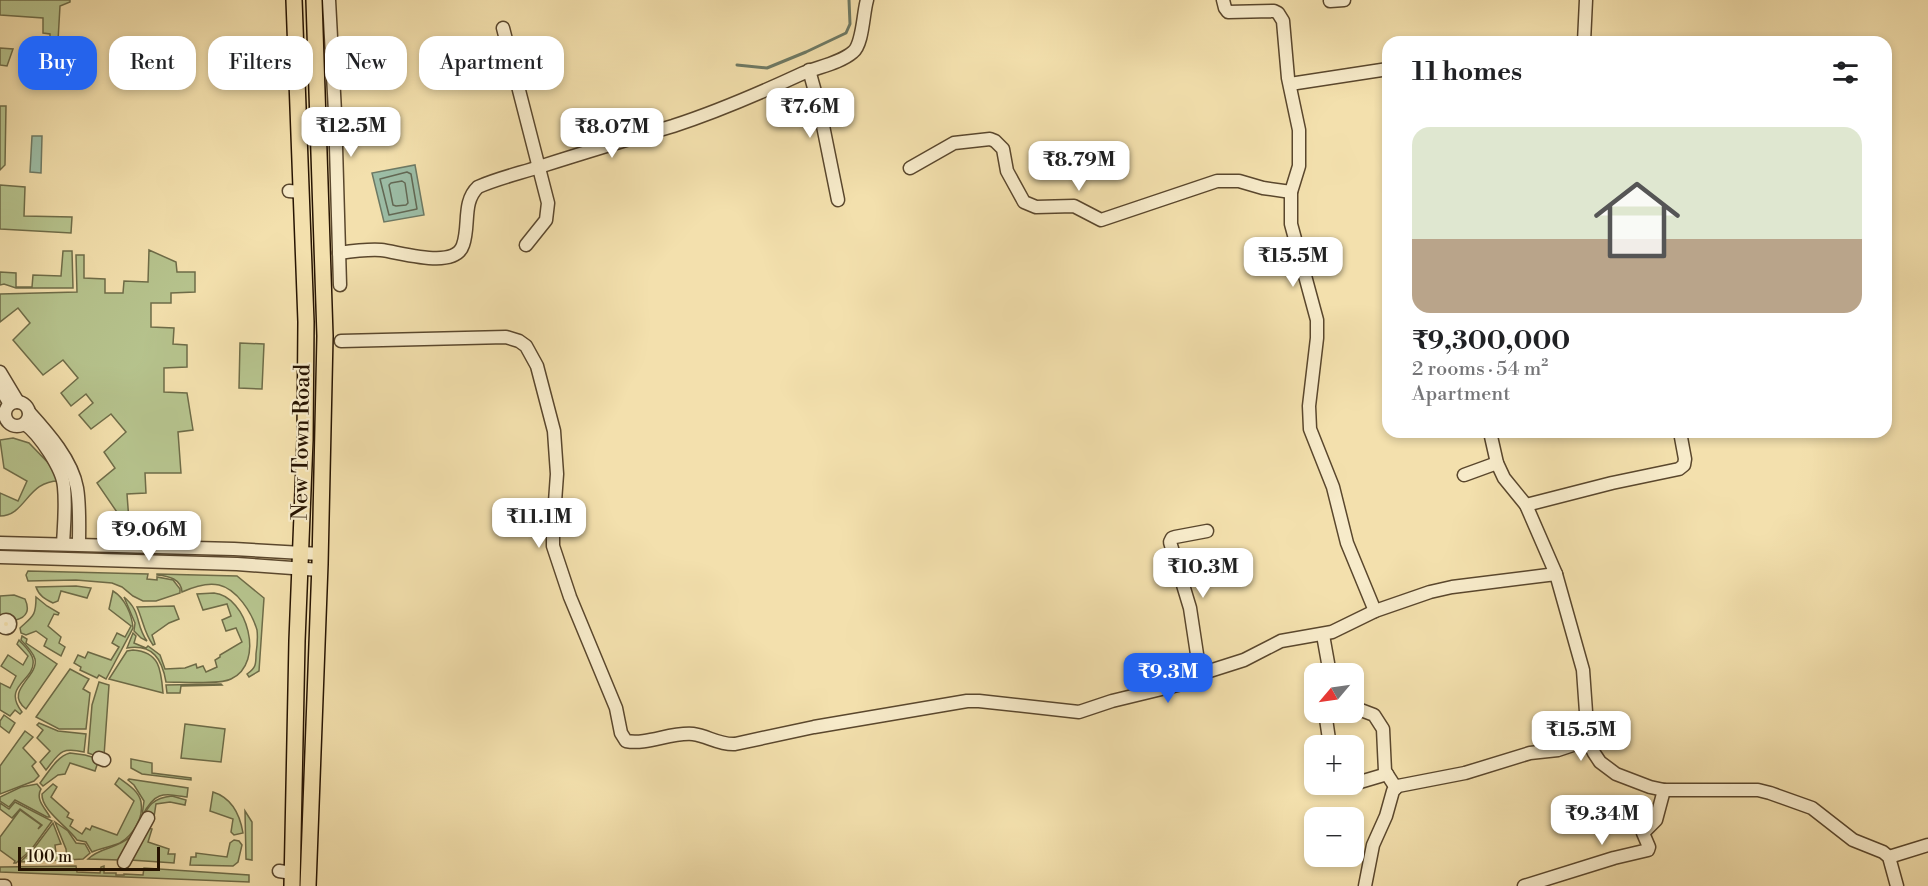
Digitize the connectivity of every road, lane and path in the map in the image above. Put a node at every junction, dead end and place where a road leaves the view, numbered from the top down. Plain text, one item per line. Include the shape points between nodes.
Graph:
1 (294, 0) edge
2 (314, 0) edge
3 (329, 0) edge
4 (867, 0) edge
5 (1223, 0) edge
6 (1344, 0) edge
7 (1586, 0) edge
8 (1330, 1) edge
9 (503, 28) dead end
10 (1584, 36) edge
11 (809, 70) junction
12 (1382, 70) edge
13 (1290, 84) junction
14 (538, 167) junction
15 (910, 168) dead end
16 (1292, 192) junction
17 (838, 200) dead end
18 (526, 245) dead end
19 (339, 253) junction
20 (340, 285) dead end
21 (341, 341) dead end
22 (0, 372) edge
23 (0, 388) edge
24 (7, 412) edge
25 (27, 418) junction
26 (1491, 438) edge
27 (1681, 438) edge
28 (1497, 463) junction
29 (1464, 475) dead end
30 (1526, 505) junction
31 (1207, 531) dead end
32 (0, 543) edge
33 (63, 544) junction
34 (79, 544) junction
35 (320, 554) junction
36 (0, 558) edge
37 (300, 561) junction
38 (320, 570) junction
39 (1556, 574) junction
40 (1374, 611) junction
41 (1323, 635) junction
42 (1328, 663) edge
43 (1200, 674) junction
44 (1364, 711) edge
45 (1588, 740) junction
46 (1387, 774) junction
47 (1364, 781) edge
48 (1396, 788) junction
49 (1664, 790) junction
50 (148, 818) dead end
51 (1928, 846) edge
52 (1889, 857) junction
53 (124, 862) dead end
54 (288, 876) edge
55 (0, 886) edge
56 (5, 886) edge
57 (308, 886) edge
58 (1365, 886) edge
59 (1524, 886) edge
60 (1897, 886) edge

1 - 37 main road, New Town Road via 295,192 306,334
2 - 35 main road, New Town Road via 325,336
3 - 19 street
4 - 11 street via 855,51
5 - 13 street via 1232,13 1278,13
6 - 8 street
7 - 10 street
9 - 14 street
11 - 14 street via 673,126
11 - 17 street
12 - 13 street
13 - 16 street via 1299,123 1300,156
14 - 18 street via 548,203 546,220
14 - 19 street via 487,183 471,194 464,242 461,251 454,255 430,258 369,250
15 - 16 street via 954,142 990,139 1003,149 1007,171 1024,202 1036,207 1074,206 1101,220 1217,181 1239,181
16 - 40 street via 1292,232 1317,320 1310,429
19 - 20 street
21 - 43 street via 506,337 526,346 537,366 554,431 553,546 626,741 636,743 688,734 723,745 735,744 967,701 1078,712 1169,688
22 - 24 street
23 - 24 street
24 - 25 street via 17,426
24 - 25 street via 26,405
25 - 33 street via 64,484
25 - 34 street via 68,463 77,487
26 - 28 street
27 - 30 street via 1685,459 1680,469
28 - 29 street
28 - 30 street
30 - 39 street
31 - 43 street via 1175,537 1170,542 1190,608
32 - 33 street
33 - 34 street
34 - 37 street via 234,549
35 - 37 street
35 - 38 main road, New Town Road
36 - 37 street via 226,564
37 - 38 street
37 - 54 main road, New Town Road
38 - 57 main road, New Town Road
39 - 40 street via 1452,587
39 - 45 street via 1583,670
40 - 41 street
41 - 42 street
41 - 43 street via 1281,641 1244,660
44 - 46 street via 1374,715 1383,729
45 - 48 street
45 - 49 street via 1606,768
46 - 47 street
46 - 48 street
48 - 58 street via 1373,845
49 - 52 street via 1742,789 1770,793 1812,808 1852,840
49 - 59 street via 1656,820 1643,832 1648,850
50 - 53 street
51 - 52 street
52 - 60 street
55 - 56 street

